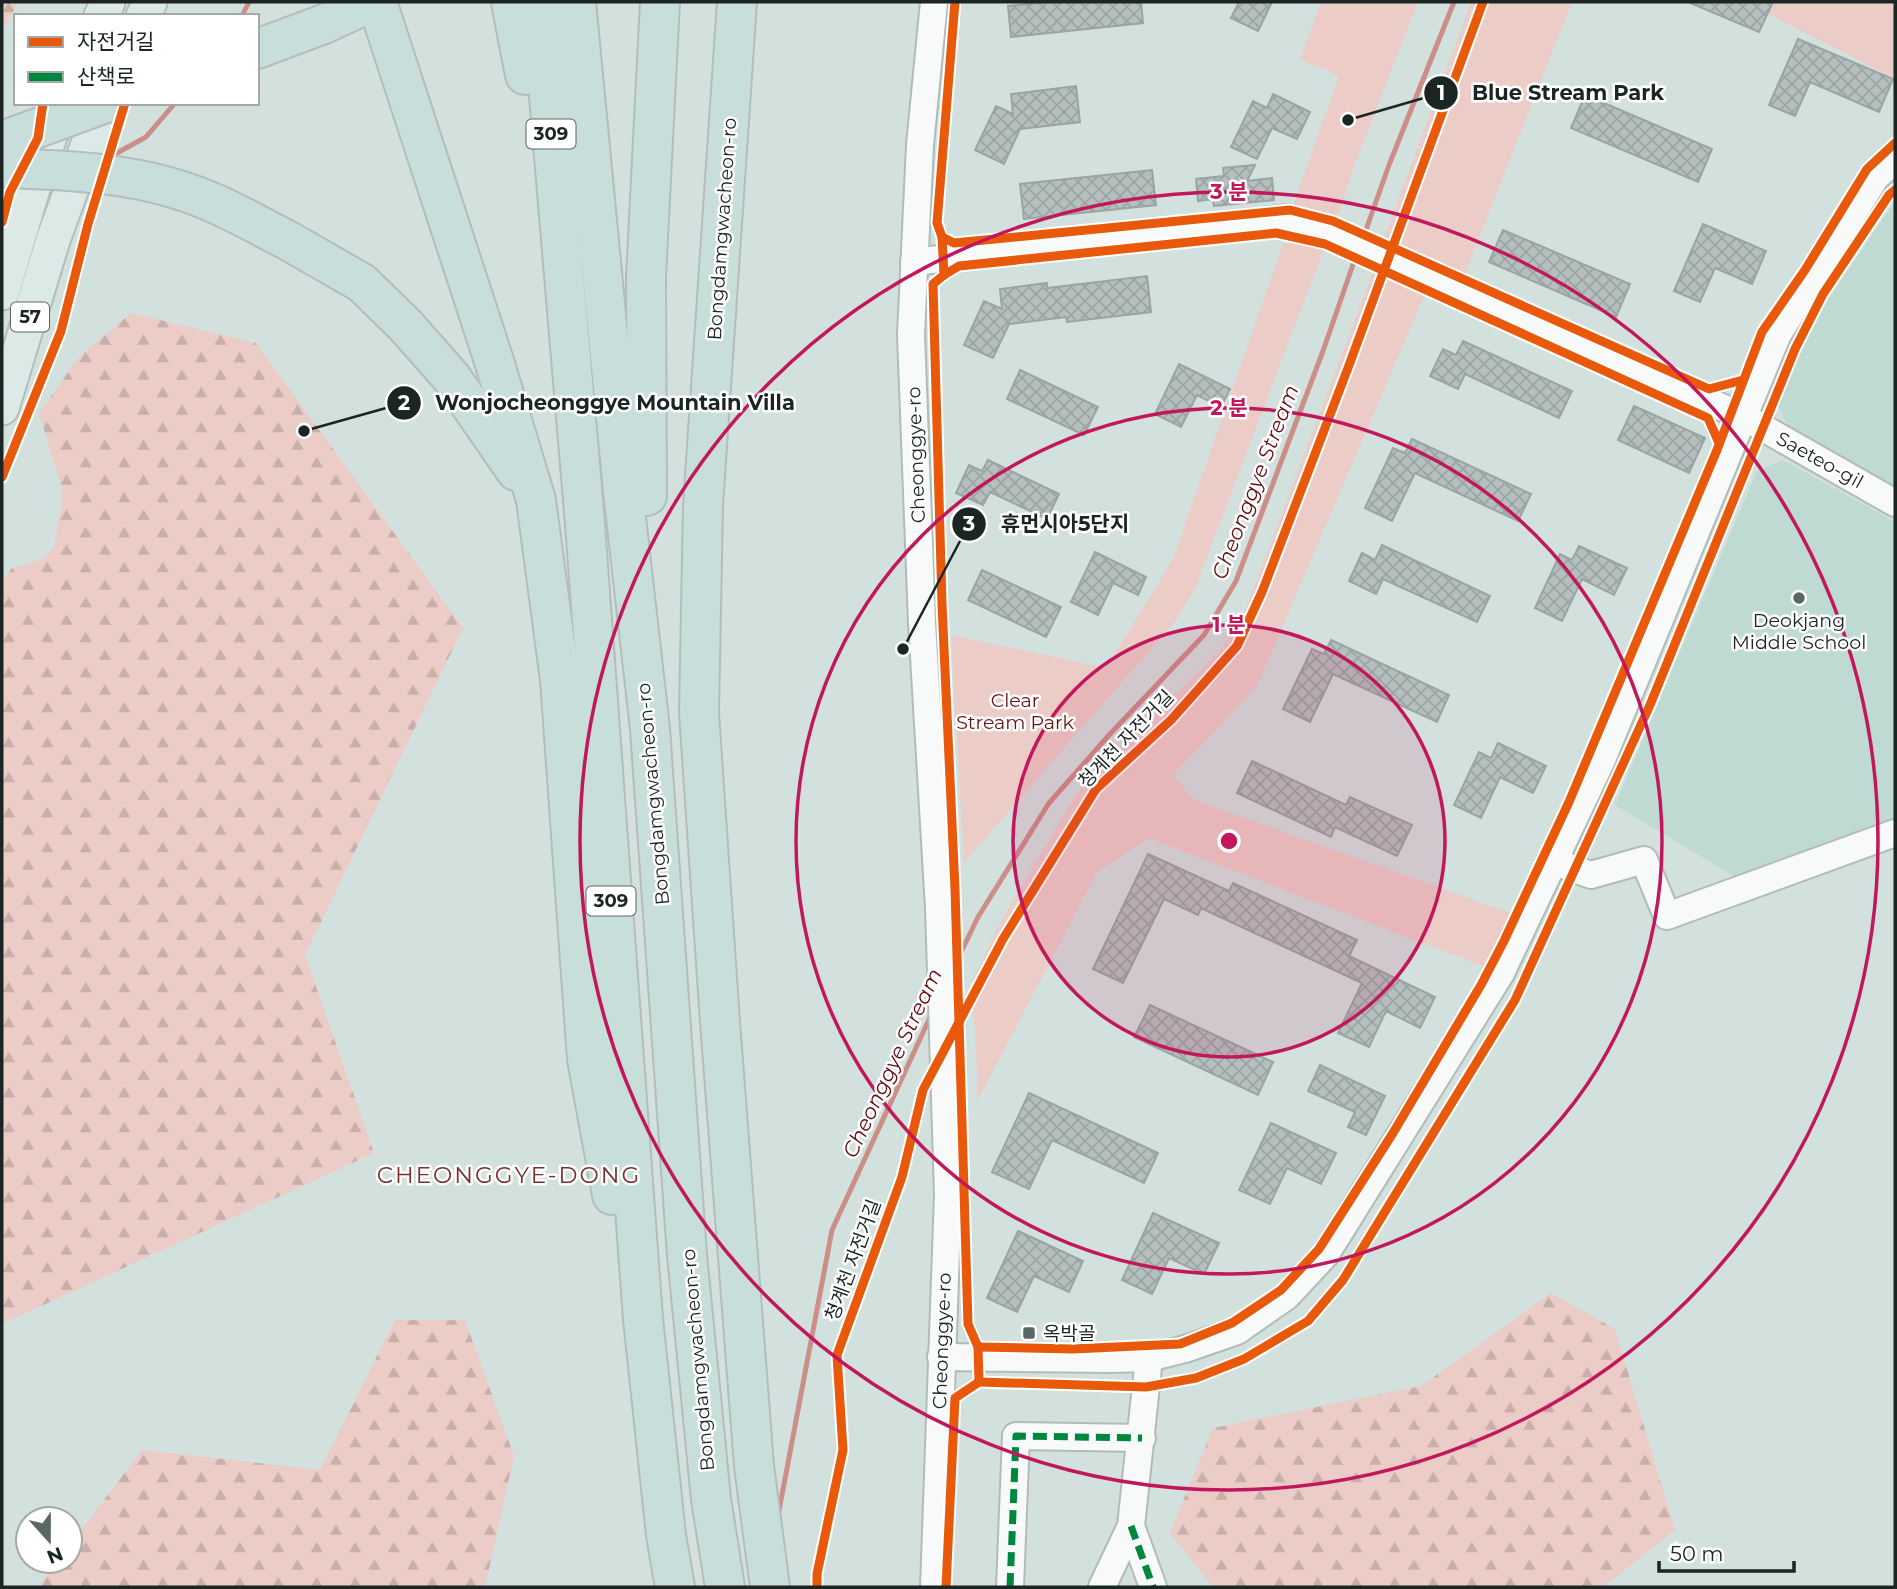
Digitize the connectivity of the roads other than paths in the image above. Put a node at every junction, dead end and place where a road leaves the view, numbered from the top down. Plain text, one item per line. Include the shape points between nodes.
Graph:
1 (372, 2) edge
2 (377, 2) edge
3 (511, 2) edge
4 (541, 2) edge
5 (576, 2) edge
6 (737, 2) edge
7 (934, 2) edge
8 (658, 6) edge
9 (259, 47) edge
10 (61, 105) edge
11 (100, 105) edge
12 (104, 105) edge
13 (2, 141) edge
14 (1895, 160) edge
15 (2, 169) edge
16 (914, 262) junction
17 (562, 267) junction
18 (2, 293) edge
19 (2, 408) edge
20 (1744, 417) junction
21 (536, 500) junction
22 (1895, 503) edge
23 (650, 729) junction
24 (1895, 833) edge
25 (1555, 862) junction
26 (643, 1319) junction
27 (941, 1357) junction
28 (1149, 1358) junction
29 (1142, 1438) junction
30 (1131, 1526) junction
31 (675, 1587) edge
32 (725, 1587) edge
33 (770, 1587) edge
34 (934, 1587) edge
35 (1010, 1587) edge
36 (1102, 1587) edge
37 (1153, 1587) edge

1 - 9 highway
2 - 21 highway
3 - 17 highway
4 - 17 highway, 309
5 - 23 highway, Bongdamgwacheon-ro / 309
6 - 33 highway, Bongdamgwacheon-ro via 703,505 699,713 754,1466
7 - 16 street, Cheonggye-ro
8 - 23 highway via 646,290 645,460 654,664
10 - 18 main road, 57
11 - 13 highway, bridge
12 - 19 main road, 57 via 58,227
14 - 20 street via 1876,177 1777,336
15 - 21 highway, bridge via 70,170 139,179 208,200 362,283 451,377
16 - 20 street, Saeteo-gil via 1288,218
16 - 27 street, Cheonggye-ro via 911,335 921,610 939,908 948,1194
17 - 26 highway, 309
20 - 22 street, Saeteo-gil
20 - 25 street
21 - 26 highway via 560,680 587,1059 611,1191
23 - 32 highway, Bongdamgwacheon-ro / 309 via 687,1255 711,1500
24 - 25 street via 1667,916 1644,860 1591,875
25 - 28 street via 1501,973 1326,1254 1287,1296 1237,1331
26 - 31 highway, 309
27 - 28 street
27 - 34 street, Cheonggye-ro
28 - 29 street
29 - 30 street
29 - 35 street via 1016,1436
30 - 36 street
30 - 37 street

